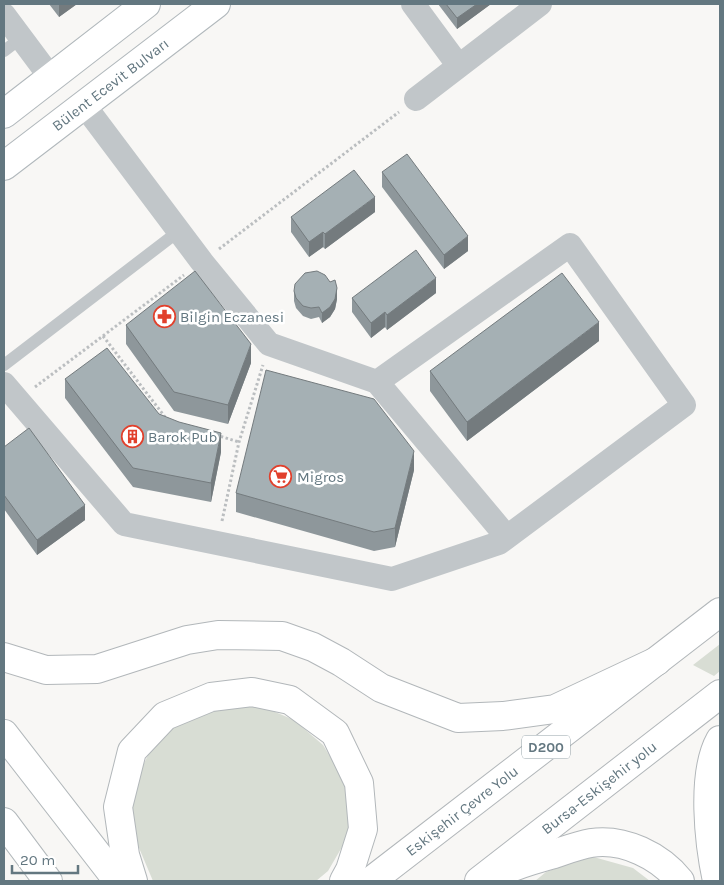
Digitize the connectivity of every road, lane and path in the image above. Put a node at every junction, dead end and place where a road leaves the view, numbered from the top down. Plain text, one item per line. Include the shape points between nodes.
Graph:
1 (146, 4) edge
2 (216, 4) edge
3 (413, 4) edge
4 (540, 4) edge
5 (4, 15) edge
6 (12, 45) edge
7 (458, 65) junction
8 (51, 78) junction
9 (416, 99) dead end
10 (84, 105) junction
11 (4, 114) edge
12 (4, 166) edge
13 (179, 231) junction
14 (104, 336) dead end
15 (269, 344) junction
16 (4, 366) edge
17 (377, 382) junction
18 (4, 384) edge
19 (169, 423) edge
20 (213, 434) edge
21 (239, 442) junction
22 (507, 537) junction
23 (217, 543) junction
24 (720, 612) edge
25 (4, 657) edge
26 (657, 661) junction
27 (720, 694) edge
28 (4, 734) edge
29 (720, 740) edge
30 (4, 822) edge
31 (48, 881) edge
32 (118, 881) edge
33 (133, 881) edge
34 (344, 881) edge
35 (371, 881) edge
36 (479, 881) edge
37 (485, 881) edge
38 (680, 881) edge
39 (718, 881) edge

1 - 8 main road
2 - 10 main road, Bülent Ecevit Bulvarı
3 - 7 street
4 - 7 street
5 - 6 street
6 - 8 street
7 - 9 street
8 - 11 main road
10 - 12 main road, Bülent Ecevit Bulvarı
10 - 13 street
13 - 15 street
13 - 16 lane
14 - 19 path
15 - 17 street
15 - 21 path
17 - 22 street
17 - 22 street via 570,245 684,405
18 - 23 street via 124,524
20 - 21 path
21 - 23 path
22 - 23 street via 499,544 392,579
24 - 26 main road, Eskişehir Çevre Yolu / D200
25 - 26 main road via 46,670 97,669 187,640 245,634 282,636 342,662 382,688 458,718 503,716 555,708
26 - 35 main road, Eskişehir Çevre Yolu / D200
27 - 36 main road, Bursa-Eskişehir yolu
28 - 32 main road
29 - 39 main road via 714,751 708,806 711,854
30 - 31 main road
33 - 34 main road via 125,855 118,807 132,751 165,716 210,697 252,692 290,700 335,733 359,783 363,829
37 - 38 main road via 519,864 591,843 618,843 642,851

